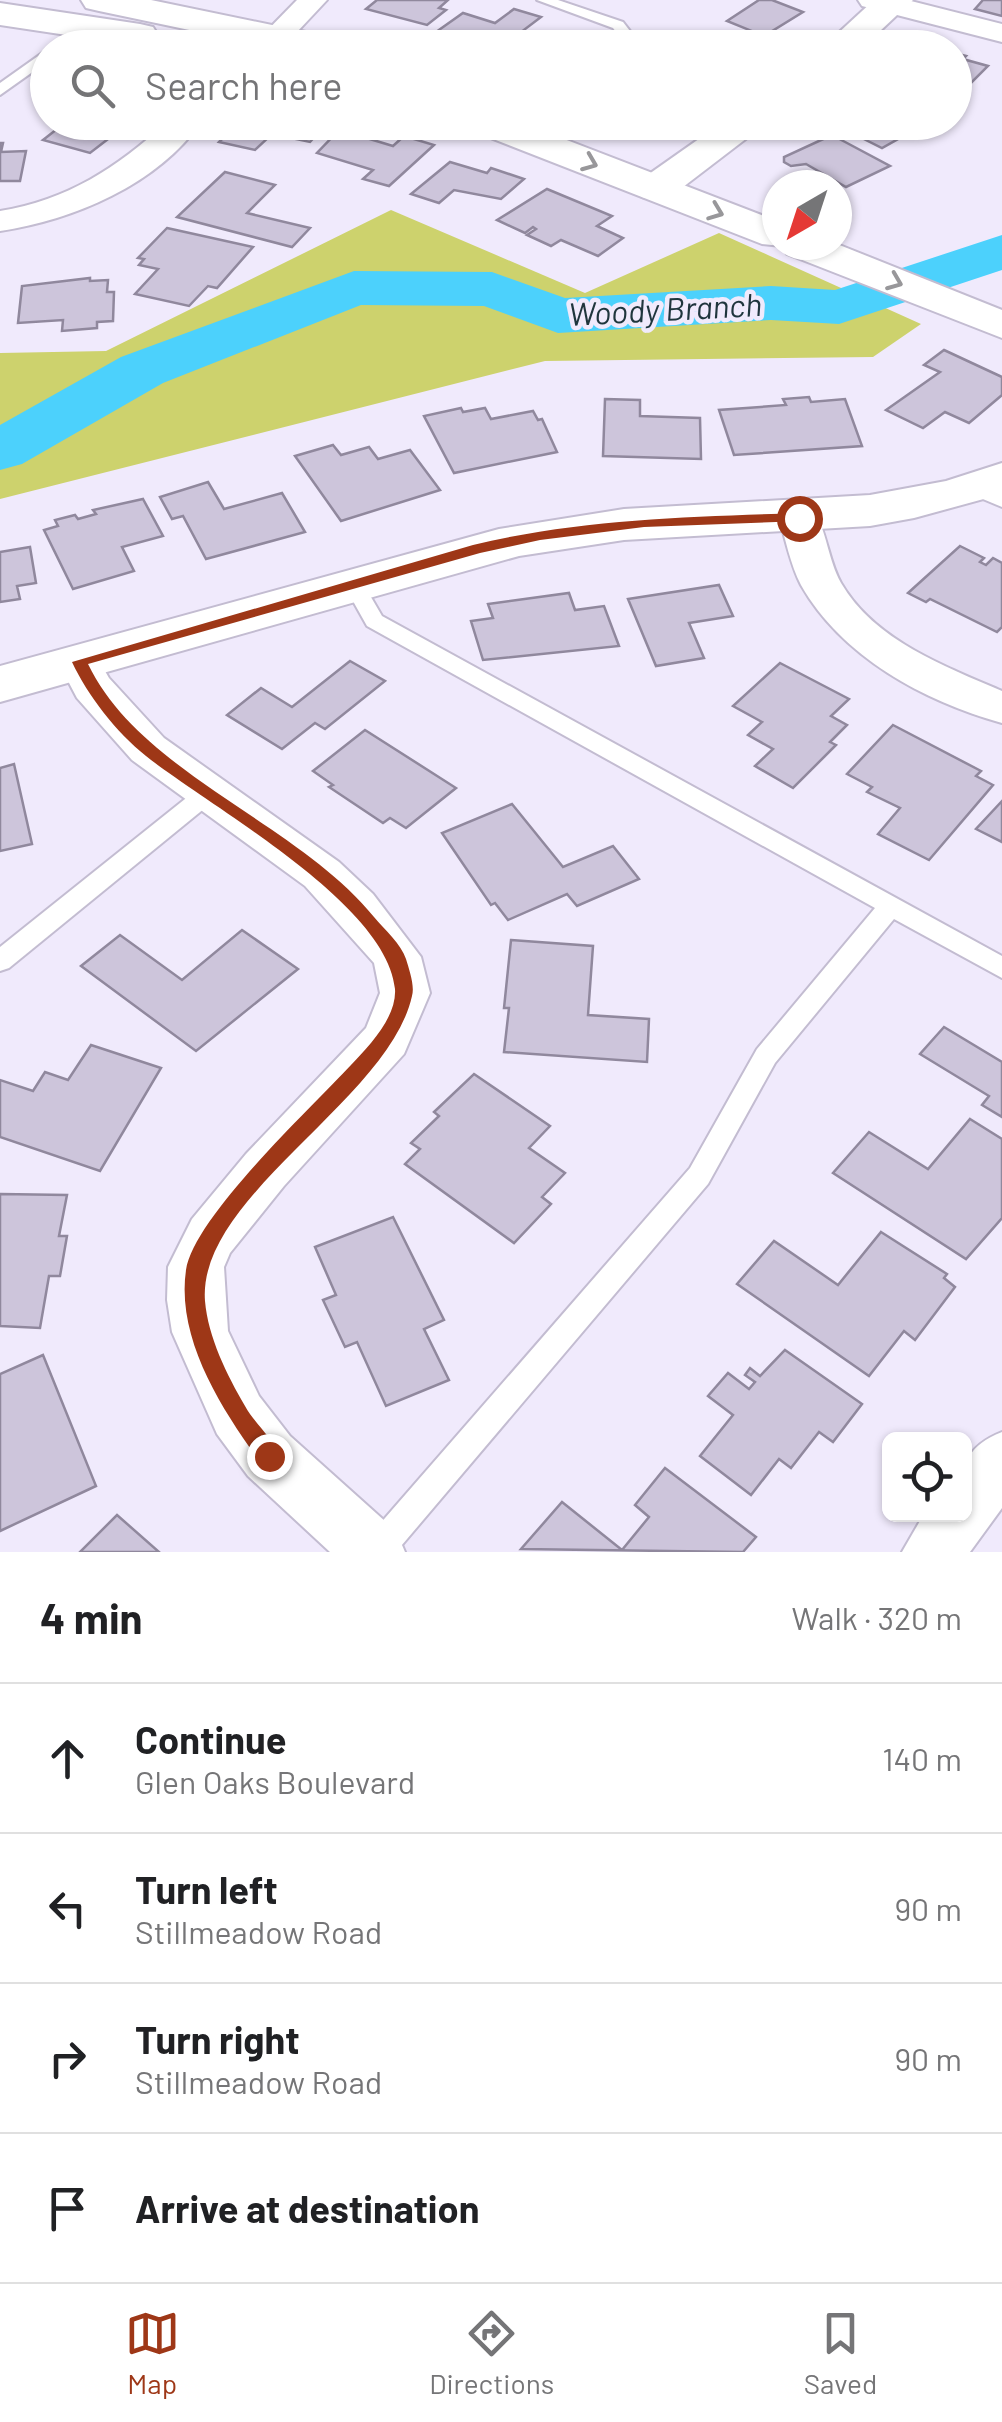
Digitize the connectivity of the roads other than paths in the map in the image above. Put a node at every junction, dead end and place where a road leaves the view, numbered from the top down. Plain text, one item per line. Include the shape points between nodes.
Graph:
1 (313, 0) edge
2 (544, 0) edge
3 (885, 2) edge
4 (0, 14) edge
5 (78, 24) edge
6 (110, 30) edge
7 (146, 30) edge
8 (283, 30) edge
9 (622, 30) edge
10 (858, 30) edge
11 (1002, 34) edge
12 (30, 67) edge
13 (0, 90) edge
14 (165, 140) edge
15 (546, 140) edge
16 (607, 140) edge
17 (724, 140) edge
18 (672, 177) junction
19 (762, 198) edge
20 (0, 221) edge
21 (762, 227) edge
22 (852, 232) edge
23 (847, 260) edge
24 (1000, 312) edge
25 (992, 489) edge
26 (799, 518) junction
27 (354, 585) junction
28 (79, 662) junction
29 (0, 684) edge
30 (1002, 708) edge
31 (208, 793) junction
32 (891, 906) junction
33 (0, 961) edge
34 (1002, 968) edge
35 (1002, 1460) edge
36 (972, 1500) edge
37 (956, 1522) edge
38 (375, 1552) edge
39 (934, 1552) edge

1 - 8 street
2 - 9 lane
3 - 10 main road
3 - 11 street
4 - 5 main road
5 - 6 main road
5 - 7 main road
12 - 13 lane
14 - 20 street via 88,199
15 -> 18 main road
16 - 18 main road
17 - 18 main road
18 - 19 main road
18 -> 21 main road
22 - 24 main road
23 -> 24 main road
25 - 26 main road via 898,509
26 - 27 main road via 644,523 540,535
26 - 30 street via 820,582 846,618 902,661
27 - 28 main road
27 - 32 lane via 374,621
28 - 29 main road
28 - 31 street via 92,687 148,750
31 - 33 lane
31 - 38 street via 322,874 356,907 396,957 405,993 386,1040 254,1183 196,1266 200,1332 238,1414 269,1456
32 - 34 lane
32 - 38 lane via 766,1056 699,1176
35 - 36 street
37 - 39 street

